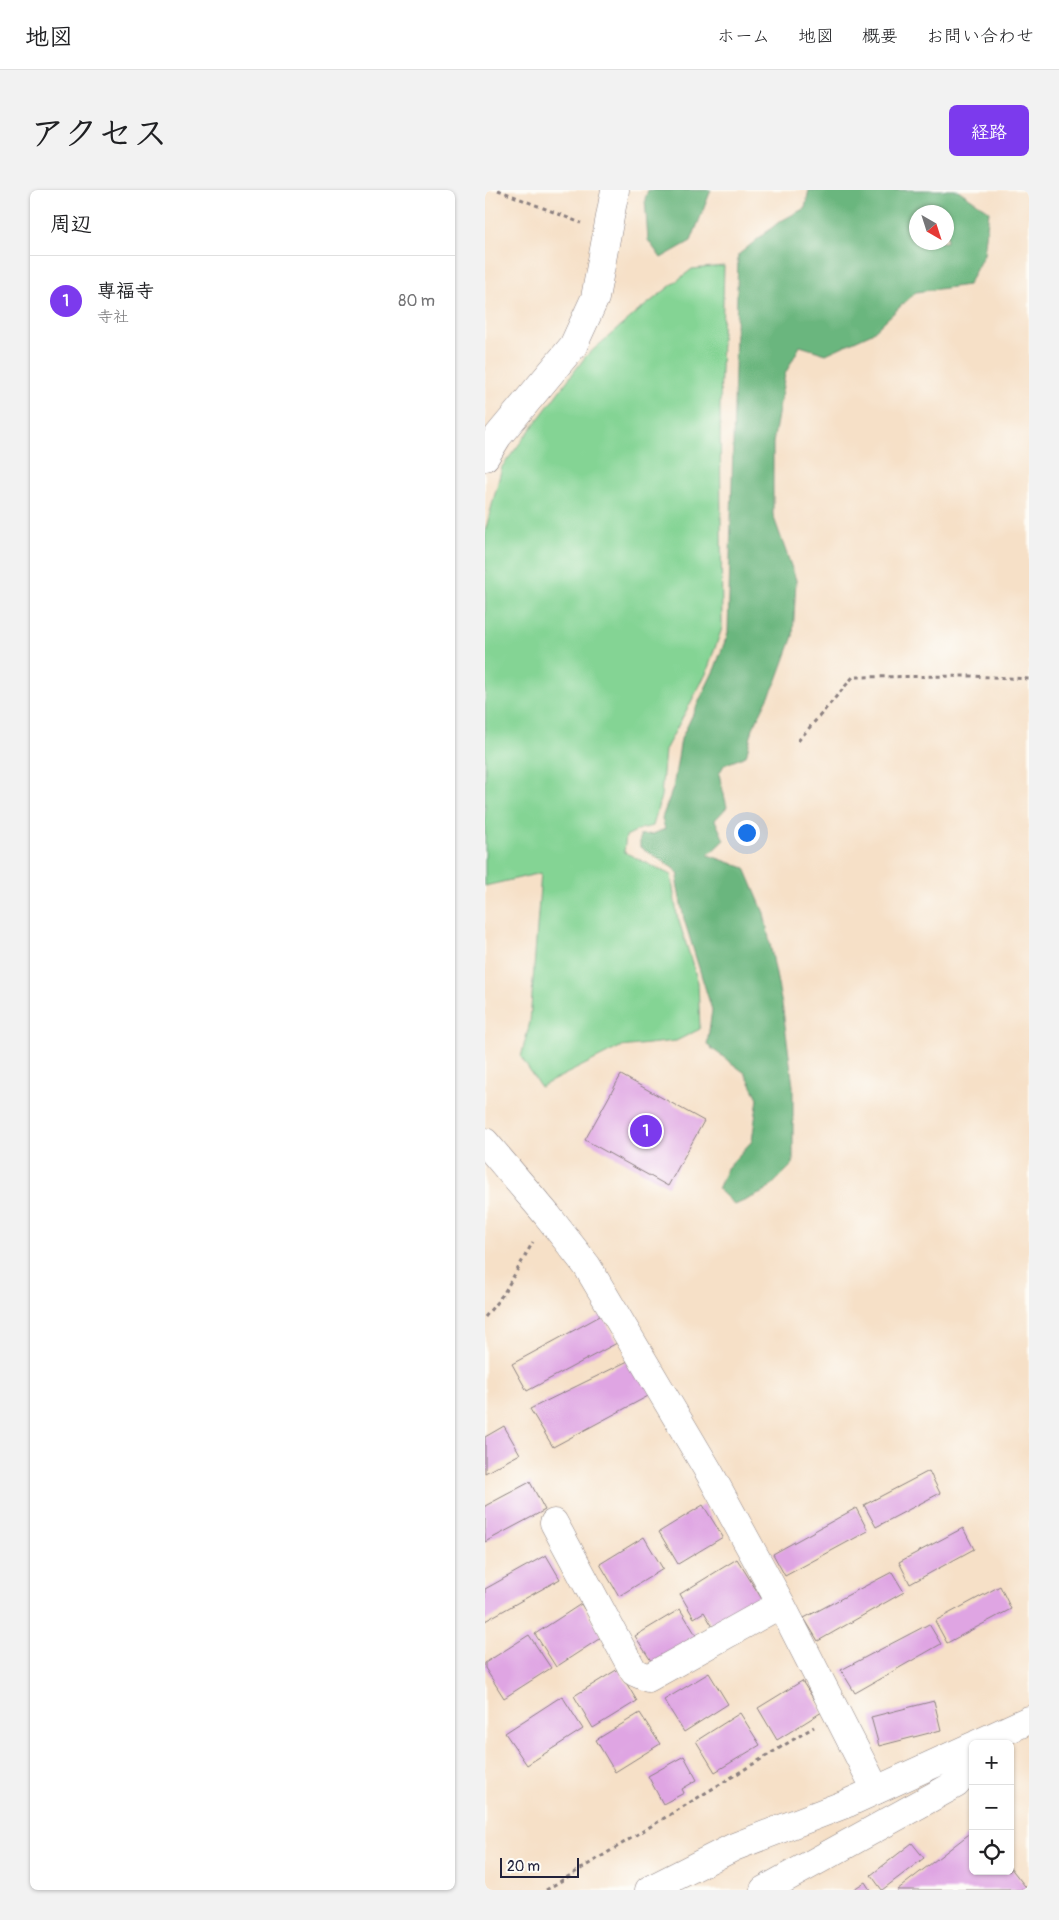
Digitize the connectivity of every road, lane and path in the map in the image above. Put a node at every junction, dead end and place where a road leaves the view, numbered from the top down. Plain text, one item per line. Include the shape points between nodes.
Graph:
1 (498, 190) edge
2 (615, 190) edge
3 (607, 234) junction
4 (485, 458) edge
5 (1029, 679) edge
6 (798, 741) dead end
7 (485, 1142) edge
8 (547, 1215) junction
9 (485, 1317) edge
10 (554, 1524) dead end
11 (781, 1604) junction
12 (837, 1713) junction
13 (1029, 1720) edge
14 (986, 1740) edge
15 (969, 1748) edge
16 (969, 1768) edge
17 (876, 1790) junction
18 (546, 1890) edge
19 (649, 1890) edge
20 (764, 1890) edge

1 - 3 path
2 - 3 street
3 - 4 street via 595,298 573,346 498,436
5 - 6 path via 853,677
7 - 8 street
8 - 9 path via 504,1293
8 - 11 street via 592,1275 709,1472
10 - 11 street via 634,1672 648,1678
11 - 12 street
12 - 17 street
12 - 18 path
13 - 14 street
15 - 17 street
16 - 20 street via 956,1784
17 - 19 street via 734,1847

